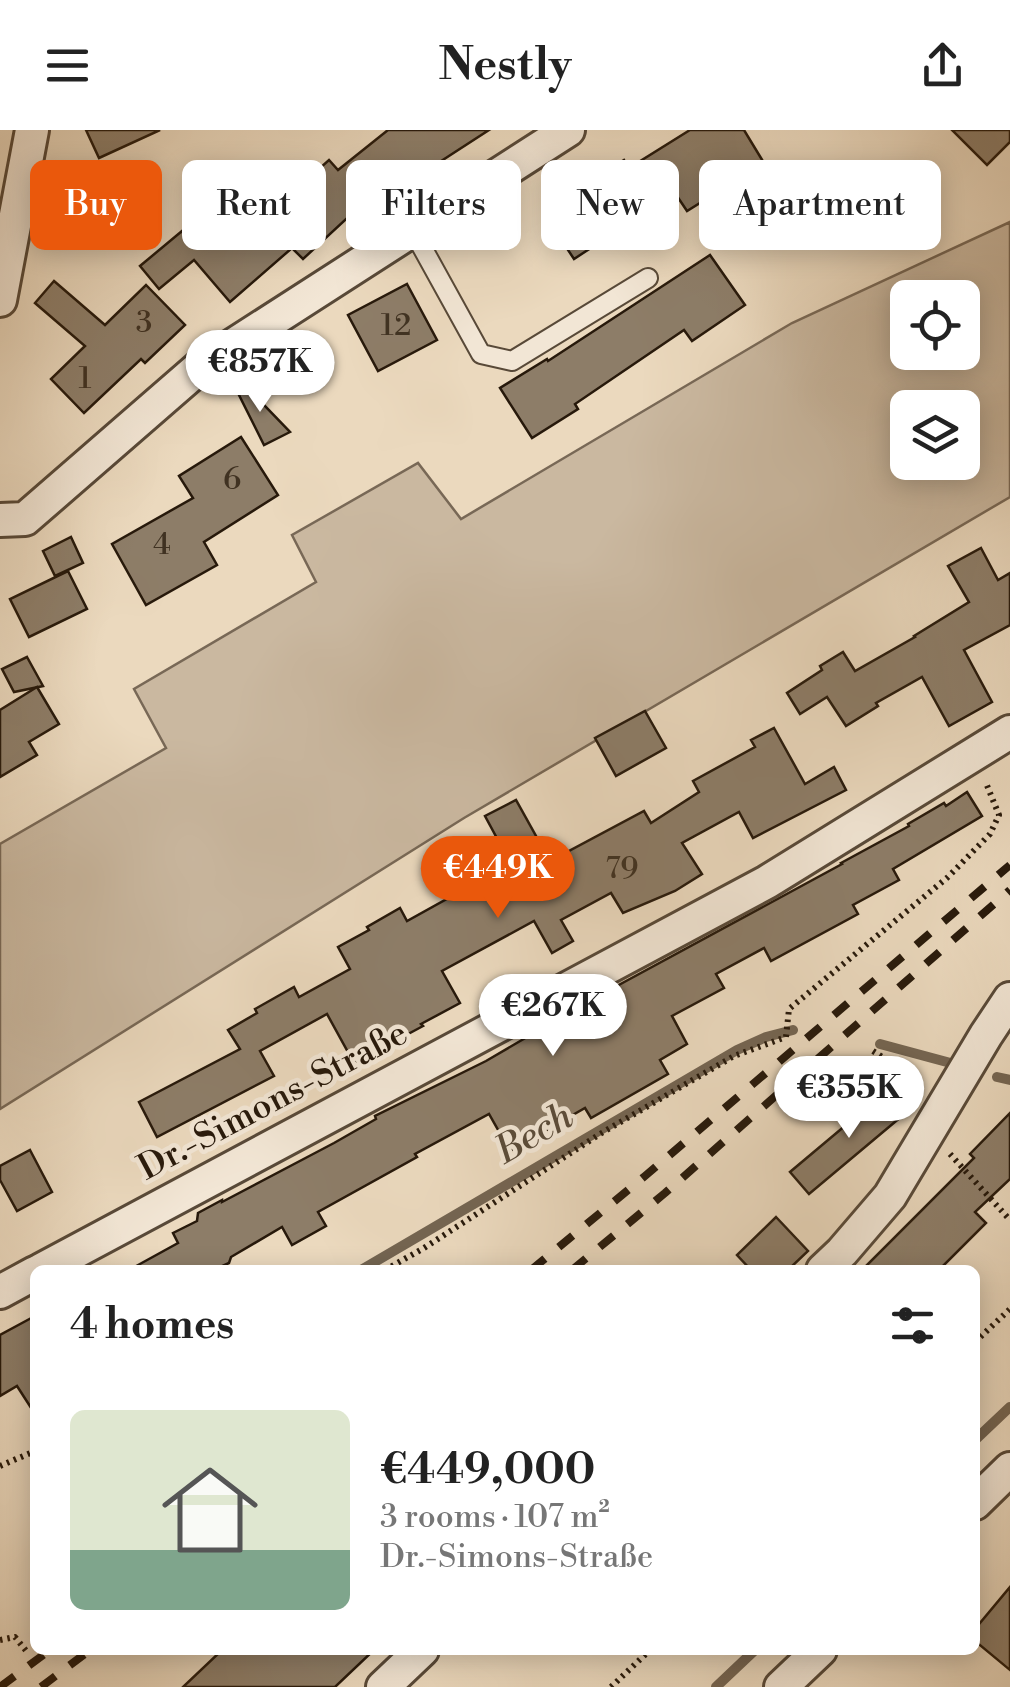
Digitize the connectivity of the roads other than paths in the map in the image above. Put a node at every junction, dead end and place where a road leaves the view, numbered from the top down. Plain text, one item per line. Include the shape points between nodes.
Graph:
1 (32, 130) edge
2 (568, 130) edge
3 (520, 160) edge
4 (10, 202) edge
5 (378, 250) edge
6 (424, 250) edge
7 (648, 278) dead end
8 (0, 300) edge
9 (0, 520) edge
10 (1010, 732) edge
11 (1010, 999) edge
12 (51, 1265) edge
13 (828, 1265) edge
14 (30, 1276) edge
15 (0, 1292) edge
16 (1010, 1469) edge
17 (980, 1498) edge
18 (417, 1655) edge
19 (815, 1655) edge
20 (382, 1687) edge
21 (781, 1687) edge

1 - 4 street
2 - 3 street
4 - 8 street
5 - 9 street via 201,366 25,519
6 - 7 lane via 481,354 512,361
10 - 12 street, Dr.-Simons-Straße via 767,882
11 - 13 street via 890,1196
14 - 15 street, Dr.-Simons-Straße
16 - 17 street
18 - 20 street
19 - 21 street

